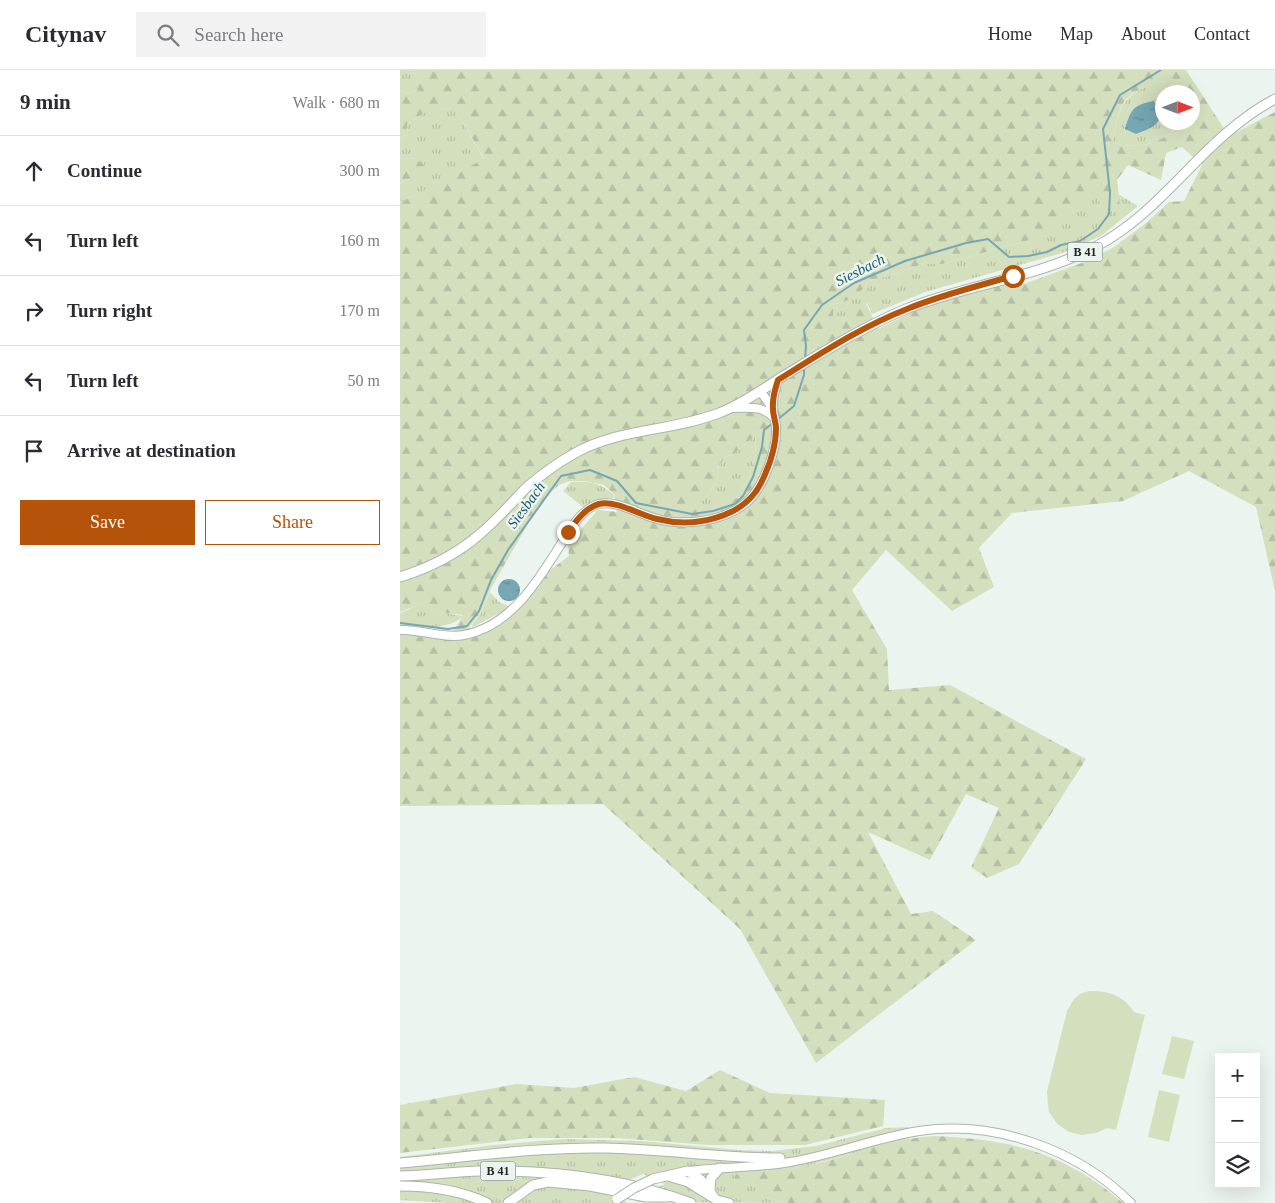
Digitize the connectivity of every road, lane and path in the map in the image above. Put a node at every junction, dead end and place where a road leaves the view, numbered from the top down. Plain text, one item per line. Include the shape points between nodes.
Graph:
1 (1275, 99) edge
2 (778, 380) junction
3 (759, 392) junction
4 (730, 408) junction
5 (764, 410) junction
6 (773, 410) junction
7 (774, 418) junction
8 (400, 577) edge
9 (400, 630) edge
10 (780, 1158) joint
11 (809, 1158) junction
12 (400, 1164) edge
13 (720, 1168) junction
14 (688, 1171) junction
15 (400, 1175) edge
16 (665, 1175) junction
17 (400, 1186) edge
18 (524, 1192) junction
19 (712, 1194) junction
20 (674, 1196) junction
21 (615, 1201) edge
22 (487, 1203) edge
23 (508, 1203) edge
24 (522, 1203) edge
25 (691, 1203) edge
26 (729, 1203) edge
27 (1131, 1203) edge

1 - 2 main road, B 41 via 1222,135 1147,211 1096,247 1044,268 906,309 865,328
2 - 3 main road, B 41
2 - 6 street
3 - 4 main road, B 41
3 - 5 street
3 - 6 street
4 - 5 street
4 - 8 main road, B 41 via 688,423 616,437 579,451 535,480 467,545 438,562
5 - 7 street
6 - 7 street
7 - 9 street via 775,439 765,474 755,493 738,508 720,516 685,522 657,519 610,504 596,505 574,525 525,596 498,621 458,636
10 - 11 street
10 - 12 main road via 577,1148
11 - 13 street via 768,1166
11 - 27 street via 918,1132 981,1131 1024,1140 1072,1159 1102,1178
13 - 14 street
13 - 19 main road via 712,1178
14 - 16 main road
14 - 19 main road
15 - 20 main road, B 41 via 556,1173 633,1185
16 - 19 main road
16 - 21 main road, bridge via 634,1188
17 - 22 main road via 448,1190
18 - 20 main road via 533,1185 548,1182 646,1197
18 - 23 main road
18 - 24 main road
19 - 26 main road
20 - 25 main road, B 41

